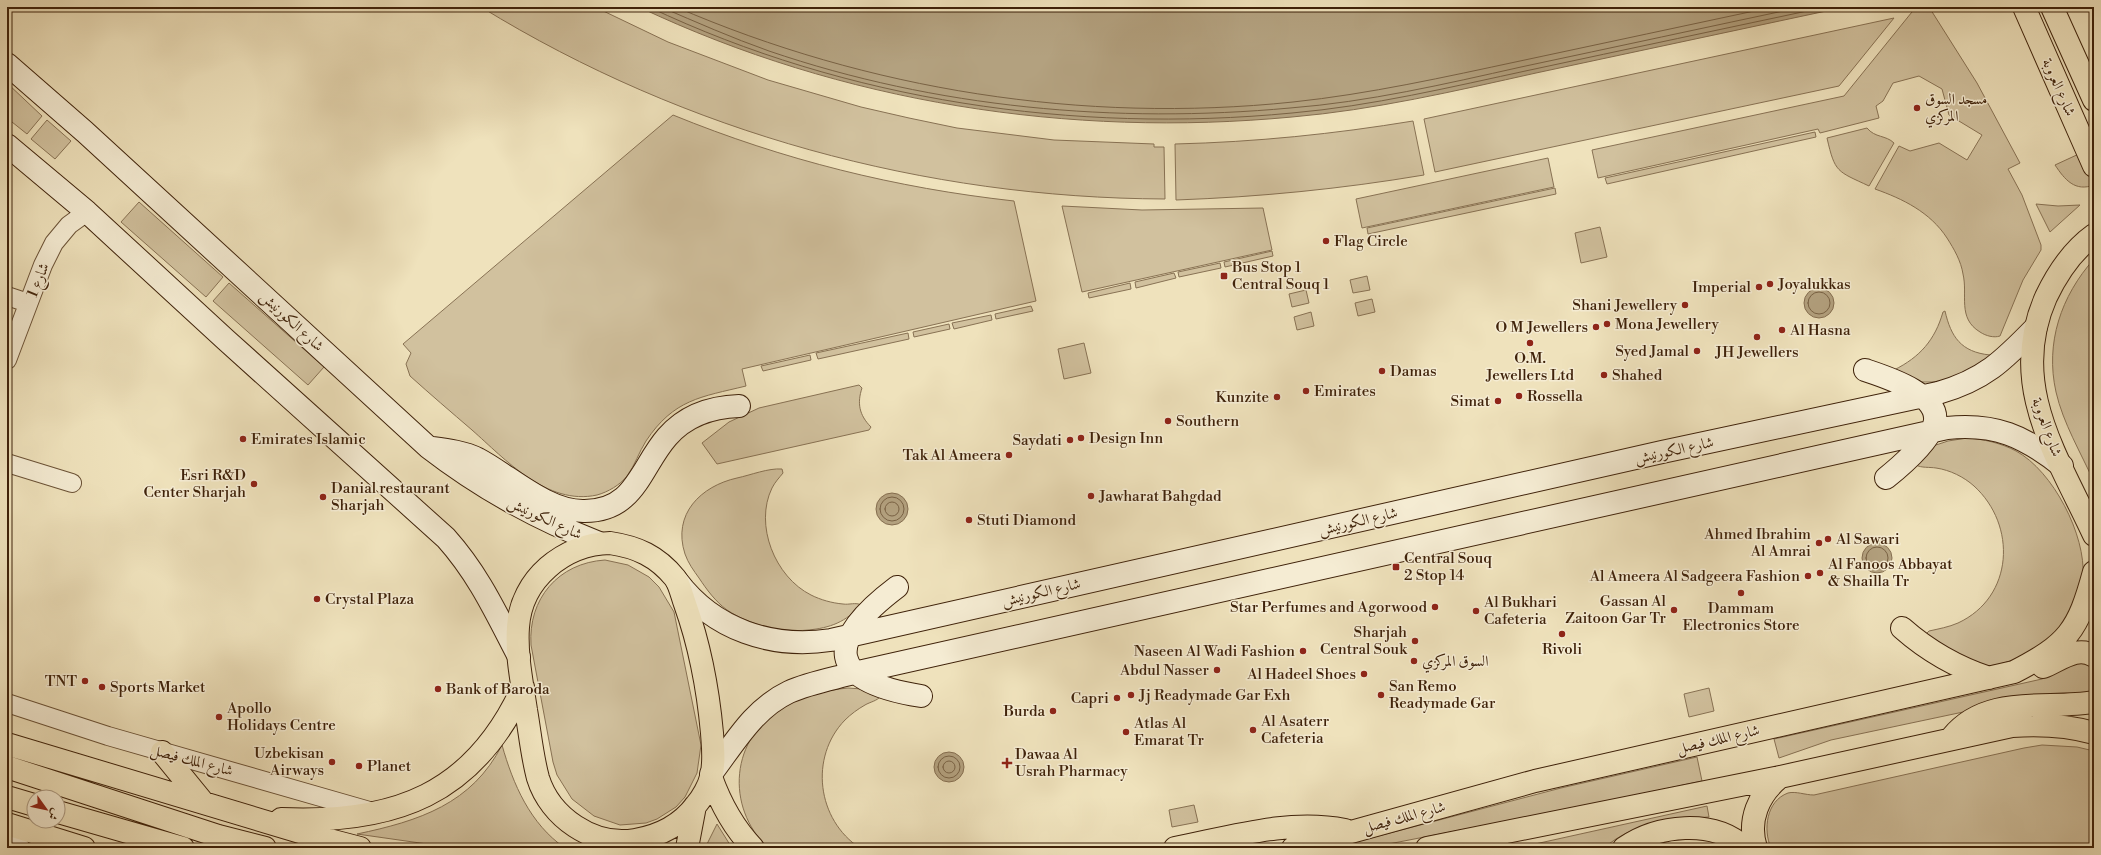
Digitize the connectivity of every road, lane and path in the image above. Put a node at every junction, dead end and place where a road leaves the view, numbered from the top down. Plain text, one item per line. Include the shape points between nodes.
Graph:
1 (2024, 7) edge
2 (2052, 7) edge
3 (7, 64) edge
4 (2094, 100) edge
5 (7, 145) edge
6 (2094, 166) edge
7 (88, 212) junction
8 (2094, 235) edge
9 (7, 296) edge
10 (28, 303) junction
11 (2036, 327) junction
12 (7, 360) edge
13 (1865, 370) dead end
14 (1922, 396) junction
15 (739, 406) dead end
16 (1930, 431) junction
17 (428, 447) junction
18 (7, 463) edge
19 (2062, 466) junction
20 (1886, 478) dead end
21 (72, 484) dead end
22 (2094, 535) edge
23 (599, 543) junction
24 (2094, 572) edge
25 (677, 580) junction
26 (897, 587) dead end
27 (1902, 628) dead end
28 (848, 636) junction
29 (2094, 656) edge
30 (519, 657) junction
31 (2014, 672) junction
32 (854, 673) junction
33 (1989, 678) junction
34 (523, 687) junction
35 (921, 696) dead end
36 (2094, 702) edge
37 (7, 704) edge
38 (2094, 733) edge
39 (1952, 738) junction
40 (7, 744) edge
41 (162, 752) junction
42 (7, 767) edge
43 (711, 776) junction
44 (1780, 776) junction
45 (7, 797) edge
46 (202, 801) junction
47 (26, 803) edge
48 (696, 806) junction
49 (377, 813) junction
50 (66, 814) edge
51 (258, 818) junction
52 (7, 824) edge
53 (572, 824) junction
54 (1352, 831) junction
55 (7, 843) edge
56 (22, 848) edge
57 (84, 848) edge
58 (183, 848) edge
59 (265, 848) edge
60 (360, 848) edge
61 (597, 848) edge
62 (687, 848) edge
63 (753, 848) edge
64 (1175, 848) edge
65 (1293, 848) edge
66 (1427, 848) edge
67 (1624, 848) edge
68 (1744, 848) edge
69 (1756, 848) edge

1 - 6 main road, شارع العروبة
2 - 4 main road, شارع العروبة
3 - 17 main road, شارع الكورنيش via 85,132
5 - 7 main road
7 - 10 street, شارع 1 via 69,225 54,243
7 - 30 main road via 446,538 466,560 482,585
8 - 11 main road, شارع العروبة via 2062,268 2042,306
9 - 10 street
10 - 12 street, شارع 1
11 - 14 main road, شارع الكورنيش via 2010,355 1984,375 1954,388
11 - 19 main road, شارع العروبة via 2031,368 2033,389 2044,429
13 - 14 main road via 1894,381
14 - 16 main road via 1930,404 1935,415
14 - 28 main road, شارع الكورنيش via 1662,452
15 - 17 main road via 712,408 687,419 666,438 637,485 628,494 607,507 595,510 559,507 477,459 453,450
16 - 19 main road via 1963,426 1996,429 2027,440
16 - 20 main road via 1910,456
16 - 32 main road
17 - 23 main road, شارع الكورنيش via 454,467 510,502 556,526
18 - 21 street
19 - 22 main road, شارع العروبة
23 - 25 main road via 629,545 646,552 662,563
23 - 30 main road via 588,545 554,561 535,581 527,594 518,625
24 - 31 main road, شارع الملك فيصل via 2085,604 2069,633 2046,655
25 - 28 main road, شارع الكورنيش via 687,594 714,617 729,626 756,636 796,643 820,642
25 - 43 main road via 697,643 710,708 713,752
26 - 28 main road via 875,604
27 - 33 main road via 1917,642 1951,663
28 - 32 main road via 845,653
29 - 31 main road via 2084,652 2076,653 2041,668
30 - 34 main road
31 - 33 main road, شارع الملك فيصل
32 - 35 main road via 886,688
32 - 43 main road via 800,688 766,707 747,725
33 - 54 main road, شارع الملك فيصل via 1535,781
34 - 49 main road via 495,738 455,778 431,794 405,806
34 - 53 main road via 538,778 552,804
36 - 39 main road via 2039,704 1990,712 1969,720
37 - 41 street, شارع الملك فيصل
38 - 39 main road via 2062,725 2040,724 2012,726
39 - 44 main road
40 - 46 main road
41 - 46 main road
41 - 49 street, شارع الملك فيصل
42 - 59 main road via 218,836
43 - 48 main road
43 - 63 main road via 729,818
44 - 66 main road
44 - 69 main road via 1766,790 1756,808 1753,830
45 - 47 main road
46 - 51 main road
48 - 53 main road via 673,826 659,834 630,841 600,837
48 - 62 main road
49 - 51 main road via 298,820
50 - 58 main road
51 - 60 main road
52 - 57 main road
53 - 61 main road
54 - 64 main road via 1310,825 1289,826
54 - 65 main road, شارع الملك فيصل
55 - 56 street
67 - 68 main road via 1656,833 1685,828 1710,830

